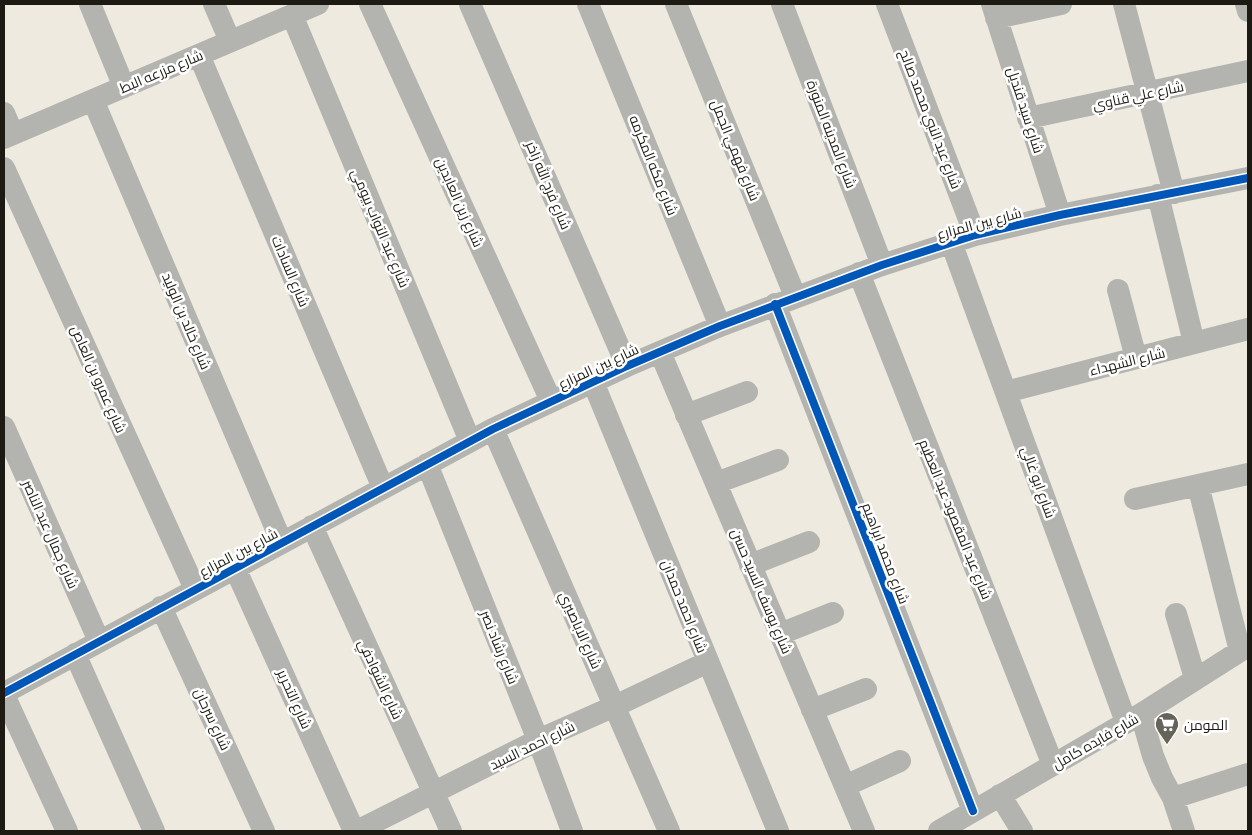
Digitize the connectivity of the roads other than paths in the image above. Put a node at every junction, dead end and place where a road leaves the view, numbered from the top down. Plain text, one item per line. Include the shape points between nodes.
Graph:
1 (90, 4) edge
2 (214, 4) edge
3 (318, 4) edge
4 (370, 4) edge
5 (470, 4) edge
6 (588, 4) edge
7 (676, 4) edge
8 (782, 4) edge
9 (887, 4) edge
10 (1061, 4) edge
11 (1124, 4) edge
12 (1246, 4) edge
13 (994, 11) edge
14 (1248, 11) edge
15 (292, 15) junction
16 (230, 41) junction
17 (199, 55) junction
18 (1248, 71) edge
19 (124, 87) junction
20 (1147, 93) junction
21 (92, 100) junction
22 (4, 112) edge
23 (1028, 118) junction
24 (8, 136) edge
25 (4, 168) edge
26 (1248, 178) edge
27 (1166, 194) junction
28 (1060, 215) junction
29 (975, 234) junction
30 (951, 242) junction
31 (882, 264) junction
32 (859, 273) junction
33 (1118, 290) dead end
34 (785, 300) junction
35 (720, 326) junction
36 (1248, 329) edge
37 (1194, 343) junction
38 (660, 352) junction
39 (1136, 358) junction
40 (627, 366) junction
41 (593, 382) junction
42 (747, 392) dead end
43 (1006, 392) junction
44 (551, 401) junction
45 (686, 415) junction
46 (4, 427) edge
47 (493, 429) junction
48 (470, 441) junction
49 (778, 460) dead end
50 (427, 464) junction
51 (1248, 474) edge
52 (716, 483) junction
53 (1198, 485) junction
54 (384, 488) junction
55 (1135, 498) dead end
56 (312, 526) junction
57 (809, 542) dead end
58 (282, 543) junction
59 (750, 564) junction
60 (235, 568) junction
61 (195, 589) junction
62 (161, 607) junction
63 (833, 613) dead end
64 (1176, 614) dead end
65 (780, 634) junction
66 (99, 641) junction
67 (1244, 648) edge
68 (75, 654) junction
69 (708, 662) junction
70 (1195, 678) junction
71 (866, 689) dead end
72 (4, 694) edge
73 (614, 706) junction
74 (812, 710) junction
75 (1134, 718) junction
76 (538, 740) junction
77 (900, 761) dead end
78 (1053, 765) junction
79 (1248, 774) edge
80 (845, 786) junction
81 (434, 794) junction
82 (1000, 795) junction
83 (1173, 798) junction
84 (973, 811) junction
85 (67, 831) edge
86 (154, 831) edge
87 (264, 831) edge
88 (356, 831) edge
89 (451, 831) edge
90 (572, 831) edge
91 (669, 831) edge
92 (778, 831) edge
93 (864, 831) edge
94 (938, 831) edge
95 (1022, 831) edge
96 (1184, 831) edge

1 - 19 street
2 - 16 street
3 - 15 street, شارع مزرعه البط
4 - 44 street, شارع زين العابدين
5 - 40 street, شارع فرج الله زاخر
6 - 35 street, شارع مكه المكرمه
7 - 34 street, شارع فهمي الجمل
8 - 31 street, شارع المدينه المنورة
9 - 29 street, شارع عبد النبي محمد صالح
10 - 13 street
11 - 20 street
12 - 14 street
13 - 23 street, شارع سيد قنديل
15 - 16 street, شارع مزرعه البط
15 - 48 street, شارع عبد التواب بيومي
16 - 17 street, شارع مزرعه البط
17 - 19 street, شارع مزرعه البط
17 - 54 street, شارع السادات
18 - 20 street, شارع علي قناوي
19 - 21 street, شارع مزرعه البط
20 - 23 street, شارع علي قناوي
20 - 27 street
21 - 24 street, شارع مزرعه البط
21 - 58 street, شارع خالد بن الوليد
22 - 24 street
23 - 28 street, شارع سيد قنديل
25 - 61 street, شارع عمرو بن العاص
26 - 27 street, شارع بين المزارع
27 - 28 street, شارع بين المزارع
27 - 37 street
28 - 29 street, شارع بين المزارع
29 - 30 street, شارع بين المزارع
30 - 31 street, شارع بين المزارع
30 - 43 street, شارع ابو غالي
31 - 32 street, شارع بين المزارع
32 - 34 street, شارع بين المزارع
32 - 78 street, شارع عبد المقصود عبد العظيم
33 - 39 street
34 - 35 street, شارع بين المزارع
34 - 84 street, شارع محمد ابراهيم
35 - 38 street, شارع بين المزارع
36 - 37 street, شارع الشهداء
37 - 39 street, شارع الشهداء
38 - 40 street, شارع بين المزارع
38 - 45 street, شارع يوسف السيد حسن
39 - 43 street, شارع الشهداء
40 - 41 street, شارع بين المزارع
41 - 44 street, شارع بين المزارع
41 - 69 street, شارع احمد حمدان
42 - 45 street
43 - 75 street, شارع ابو غالي
44 - 47 street, شارع بين المزارع
45 - 52 street, شارع يوسف السيد حسن
46 - 66 street, شارع جمال عبد الناصر
47 - 48 street, شارع بين المزارع
47 - 73 street, شارع الاباصيري
48 - 50 street, شارع بين المزارع
49 - 52 street
50 - 54 street, شارع بين المزارع
50 - 76 street, شارع رشاد نصر
51 - 53 street
52 - 59 street, شارع يوسف السيد حسن
53 - 55 street
53 - 67 street
54 - 56 street, شارع بين المزارع
56 - 58 street, شارع بين المزارع
56 - 81 street, شارع الشوادفي
57 - 59 street
58 - 60 street, شارع بين المزارع
59 - 65 street, شارع يوسف السيد حسن
60 - 61 street, شارع بين المزارع
60 - 88 street, شارع التحرير
61 - 62 street, شارع بين المزارع
62 - 66 street, شارع بين المزارع
62 - 87 street, شارع سرحان
63 - 65 street
64 - 70 street
65 - 74 street, شارع يوسف السيد حسن
66 - 68 street, شارع بين المزارع
67 - 70 street, شارع فايده كامل
68 - 72 street, شارع بين المزارع
68 - 86 street
69 - 73 street, شارع احمد السيد
69 - 92 street, شارع احمد حمدان
70 - 75 street, شارع فايده كامل
71 - 74 street
72 - 85 street
73 - 76 street, شارع احمد السيد
73 - 91 street, شارع الاباصيري
74 - 80 street, شارع يوسف السيد حسن
75 - 78 street, شارع فايده كامل
75 - 83 street, شارع ابو غالي
76 - 81 street, شارع احمد السيد
76 - 90 street, شارع رشاد نصر
77 - 80 street
78 - 82 street, شارع فايده كامل
79 - 83 street
80 - 93 street, شارع يوسف السيد حسن
81 - 88 street, شارع احمد السيد
81 - 89 street, شارع الشوادفي
82 - 84 street, شارع فايده كامل
82 - 95 street
83 - 96 street, شارع ابو غالي
84 - 94 street, شارع فايده كامل

